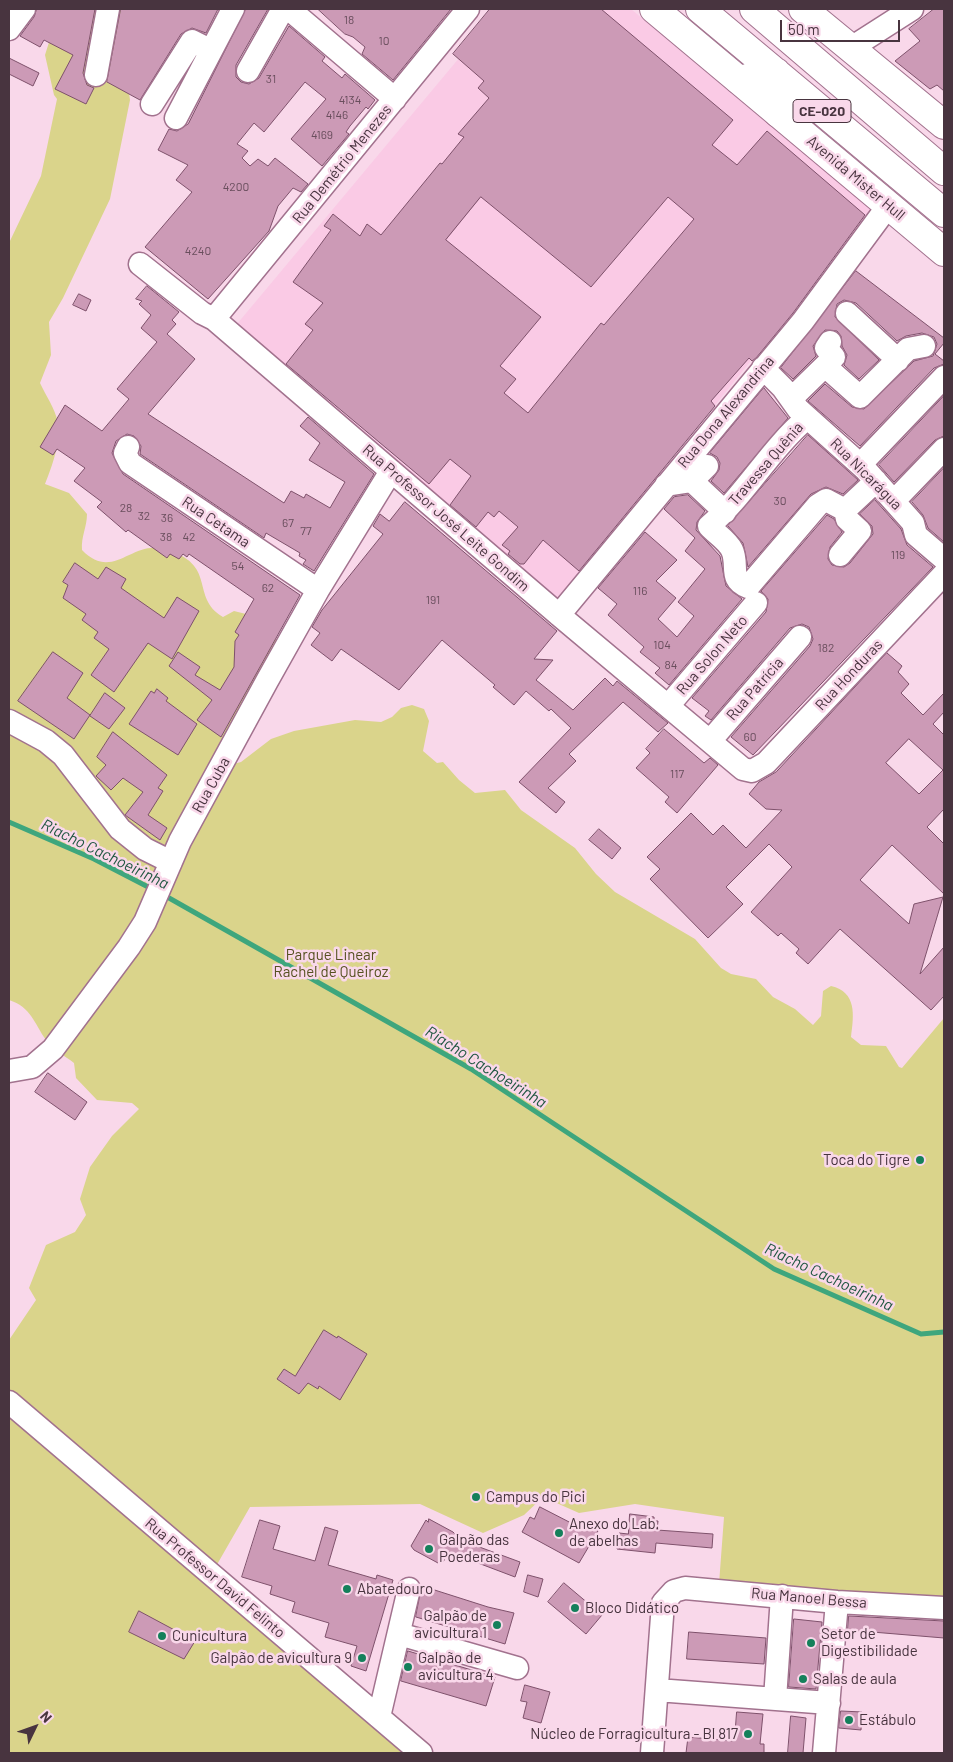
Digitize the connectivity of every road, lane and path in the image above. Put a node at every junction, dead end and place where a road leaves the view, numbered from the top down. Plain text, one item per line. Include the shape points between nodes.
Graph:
1 (24, 9) edge
2 (108, 9) edge
3 (233, 9) edge
4 (283, 9) edge
5 (289, 9) edge
6 (468, 9) edge
7 (654, 9) edge
8 (700, 9) edge
9 (754, 9) edge
10 (804, 9) edge
11 (912, 9) edge
12 (9, 29) edge
13 (850, 48) junction
14 (210, 50) junction
15 (248, 71) dead end
16 (96, 75) dead end
17 (779, 75) junction
18 (739, 80) junction
19 (395, 99) junction
20 (152, 104) dead end
21 (778, 113) junction
22 (176, 118) dead end
23 (944, 125) edge
24 (944, 171) edge
25 (888, 206) junction
26 (944, 213) edge
27 (944, 252) edge
28 (140, 264) dead end
29 (847, 313) dead end
30 (214, 319) junction
31 (830, 342) dead end
32 (924, 346) dead end
33 (898, 360) junction
34 (825, 366) junction
35 (763, 368) junction
36 (944, 377) edge
37 (791, 399) junction
38 (807, 418) junction
39 (128, 447) dead end
40 (944, 449) edge
41 (861, 464) junction
42 (391, 471) junction
43 (876, 480) junction
44 (666, 484) junction
45 (894, 501) junction
46 (845, 510) junction
47 (725, 512) junction
48 (840, 555) dead end
49 (944, 559) edge
50 (944, 574) edge
51 (318, 590) junction
52 (756, 603) dead end
53 (559, 615) junction
54 (800, 637) dead end
55 (668, 706) junction
56 (9, 720) edge
57 (710, 741) junction
58 (752, 771) joint
59 (169, 866) junction
60 (9, 1072) edge
61 (9, 1402) edge
62 (409, 1588) dead end
63 (782, 1596) junction
64 (837, 1602) junction
65 (944, 1608) edge
66 (399, 1634) junction
67 (517, 1668) dead end
68 (657, 1690) junction
69 (775, 1699) junction
70 (829, 1703) junction
71 (379, 1717) junction
72 (421, 1753) edge
73 (652, 1753) edge
74 (824, 1753) edge

1 - 12 street
2 - 16 street
3 - 14 street
4 - 15 street
5 - 19 street
6 - 19 street, Rua Demétrio Menezes
7 - 18 main road, Avenida Mister Hull
8 - 17 main road, Avenida Mister Hull / CE-020
9 - 24 main road, CE-020
10 - 13 main road
11 - 13 street
13 - 23 main road
14 - 20 street via 192,41
14 - 22 street
17 - 18 main road
17 - 21 main road
17 - 26 main road, Avenida Mister Hull / CE-020
18 - 21 main road, Avenida Mister Hull
19 - 30 street, Rua Demétrio Menezes
21 - 25 main road, Avenida Mister Hull
25 - 27 main road, Avenida Mister Hull
25 - 35 street, Rua Dona Alexandrina via 803,321
28 - 30 street, Rua Professor José Leite Gondim
29 - 33 street
30 - 42 street, Rua Professor José Leite Gondim
31 - 34 street via 826,348 834,357
32 - 33 street via 908,349
33 - 34 street via 858,397
34 - 37 street
35 - 37 street, Rua Nicarágua
35 - 44 street, Rua Dona Alexandrina
36 - 41 street
37 - 38 street, Rua Nicarágua
38 - 41 street, Rua Nicarágua
38 - 47 street, Travessa Quênia via 793,430
39 - 51 street, Rua Cetama via 125,453 130,463
40 - 45 street
41 - 43 street, Rua Nicarágua
42 - 51 street, Rua Cuba
42 - 53 street, Rua Professor José Leite Gondim
43 - 45 street, Rua Nicarágua
43 - 46 street
44 - 47 street via 699,473
44 - 53 street, Rua Dona Alexandrina
45 - 49 street, Rua Nicarágua via 913,523 916,535
46 - 47 street, Travessa Quênia via 823,501 748,588 734,576 735,561 731,548 709,526
46 - 48 street via 849,521 860,531
50 - 58 street, Rua Honduras via 766,763
51 - 59 street, Rua Cuba
52 - 55 street, Rua Solon Neto
53 - 55 street, Rua Professor José Leite Gondim
54 - 57 street, Rua Patrícia
55 - 57 street, Rua Professor José Leite Gondim
56 - 59 street via 46,741 63,755 120,829
57 - 58 street, Rua Professor José Leite Gondim via 743,769
59 - 60 street, Rua Cuba via 129,947 54,1049 32,1067
61 - 71 street, Rua Professor David Felinto
62 - 66 street
63 - 64 street, Rua Manoel Bessa
63 - 68 street, Rua Manoel Bessa via 685,1588 674,1591 663,1603
63 - 69 street
64 - 65 street, Rua Manoel Bessa
64 - 70 street
66 - 67 street
66 - 71 street
68 - 69 street
68 - 73 street
69 - 70 street
70 - 74 street
71 - 72 street, Rua Professor David Felinto

